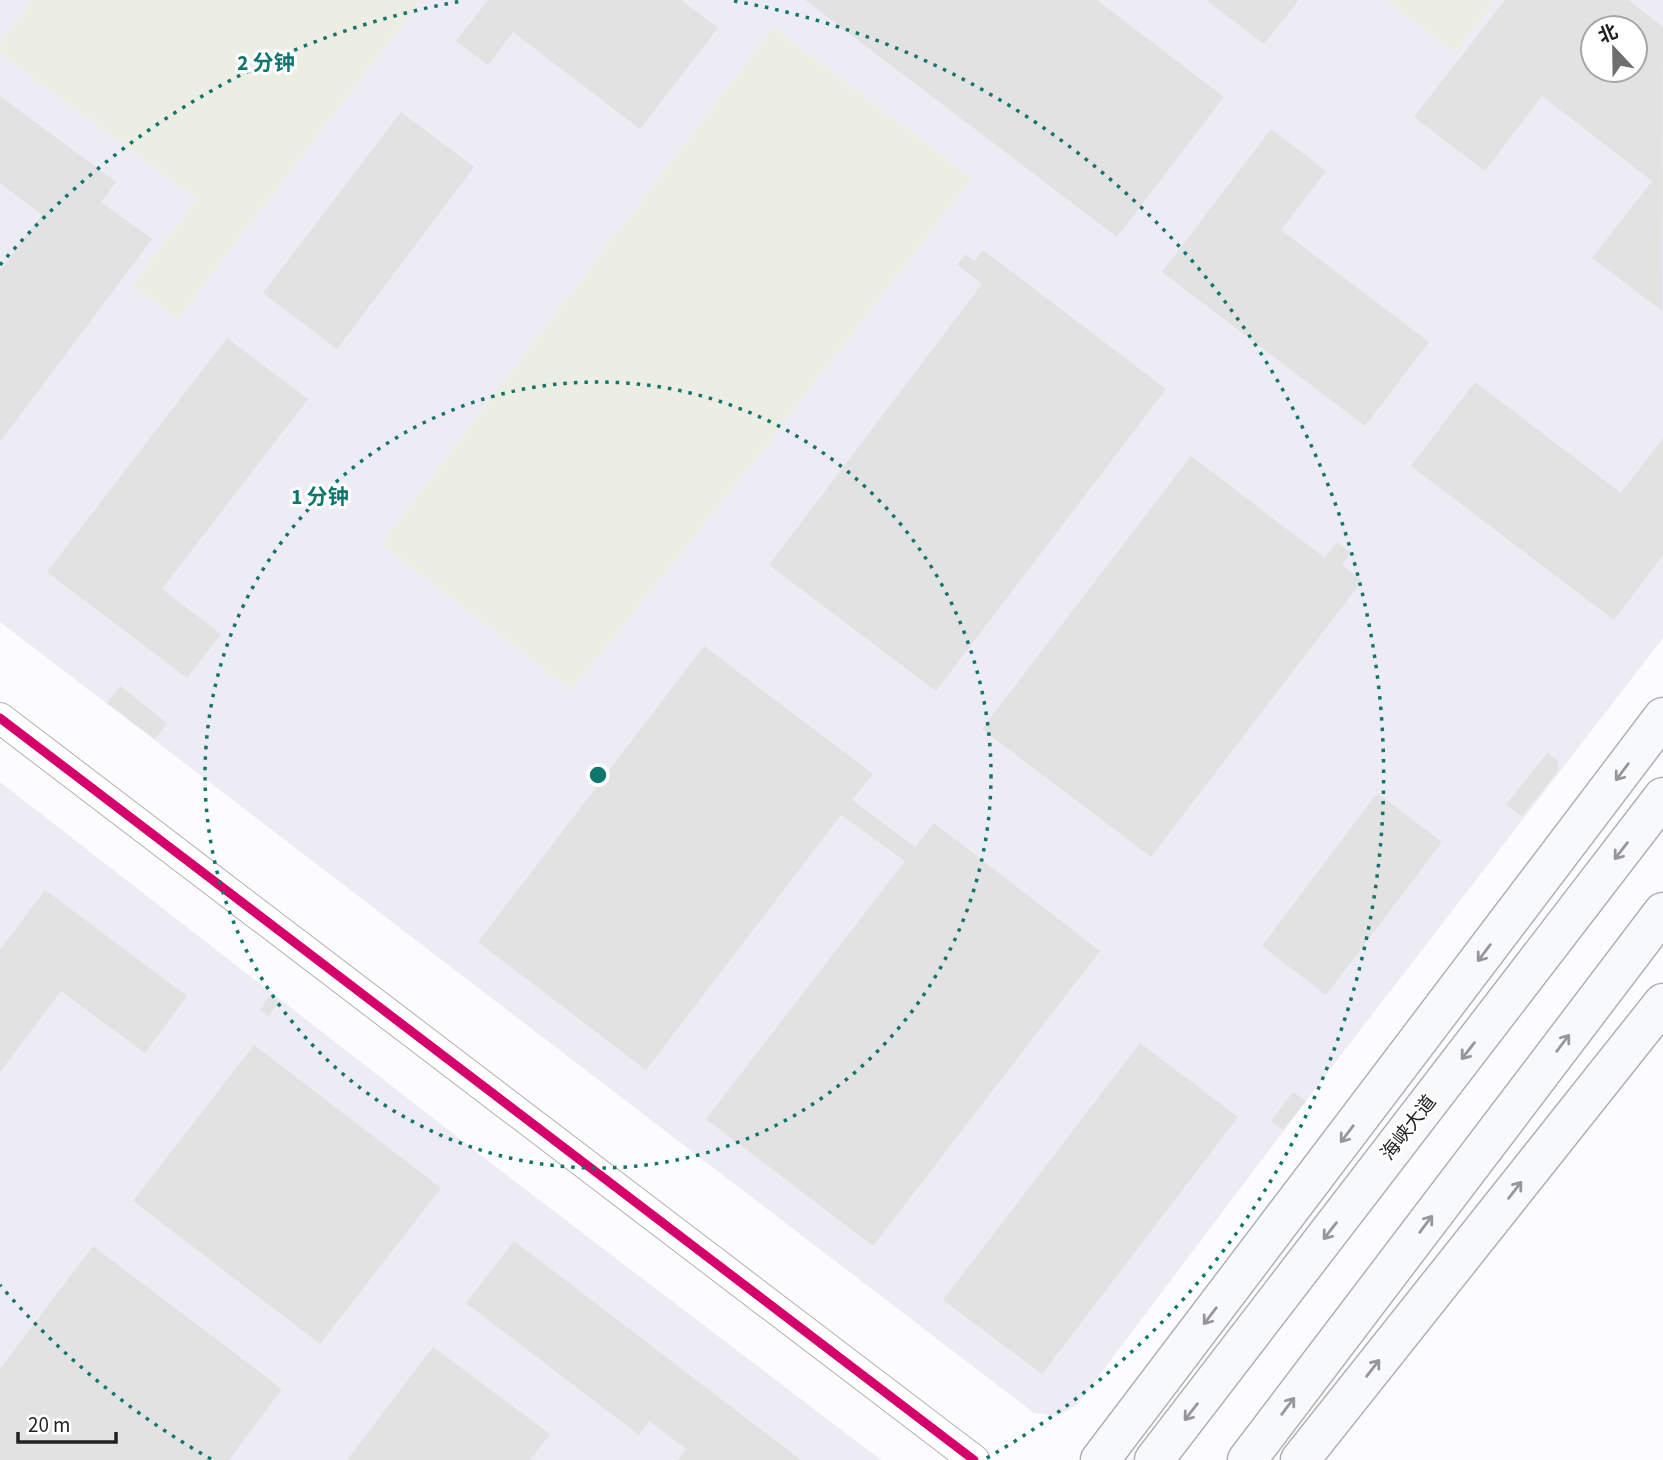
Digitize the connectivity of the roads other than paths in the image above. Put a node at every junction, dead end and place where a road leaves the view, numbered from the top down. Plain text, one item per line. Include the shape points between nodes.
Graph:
1 (1663, 717) edge
2 (0, 718) edge
3 (1663, 797) edge
4 (1663, 912) edge
5 (1663, 1003) edge
6 (974, 1460) edge
7 (1100, 1460) edge
8 (1154, 1460) edge
9 (1247, 1460) edge
10 (1300, 1460) edge

1 -> 7 main road
2 - 6 street
3 -> 8 main road, 海峡大道
9 -> 4 main road
10 -> 5 main road

